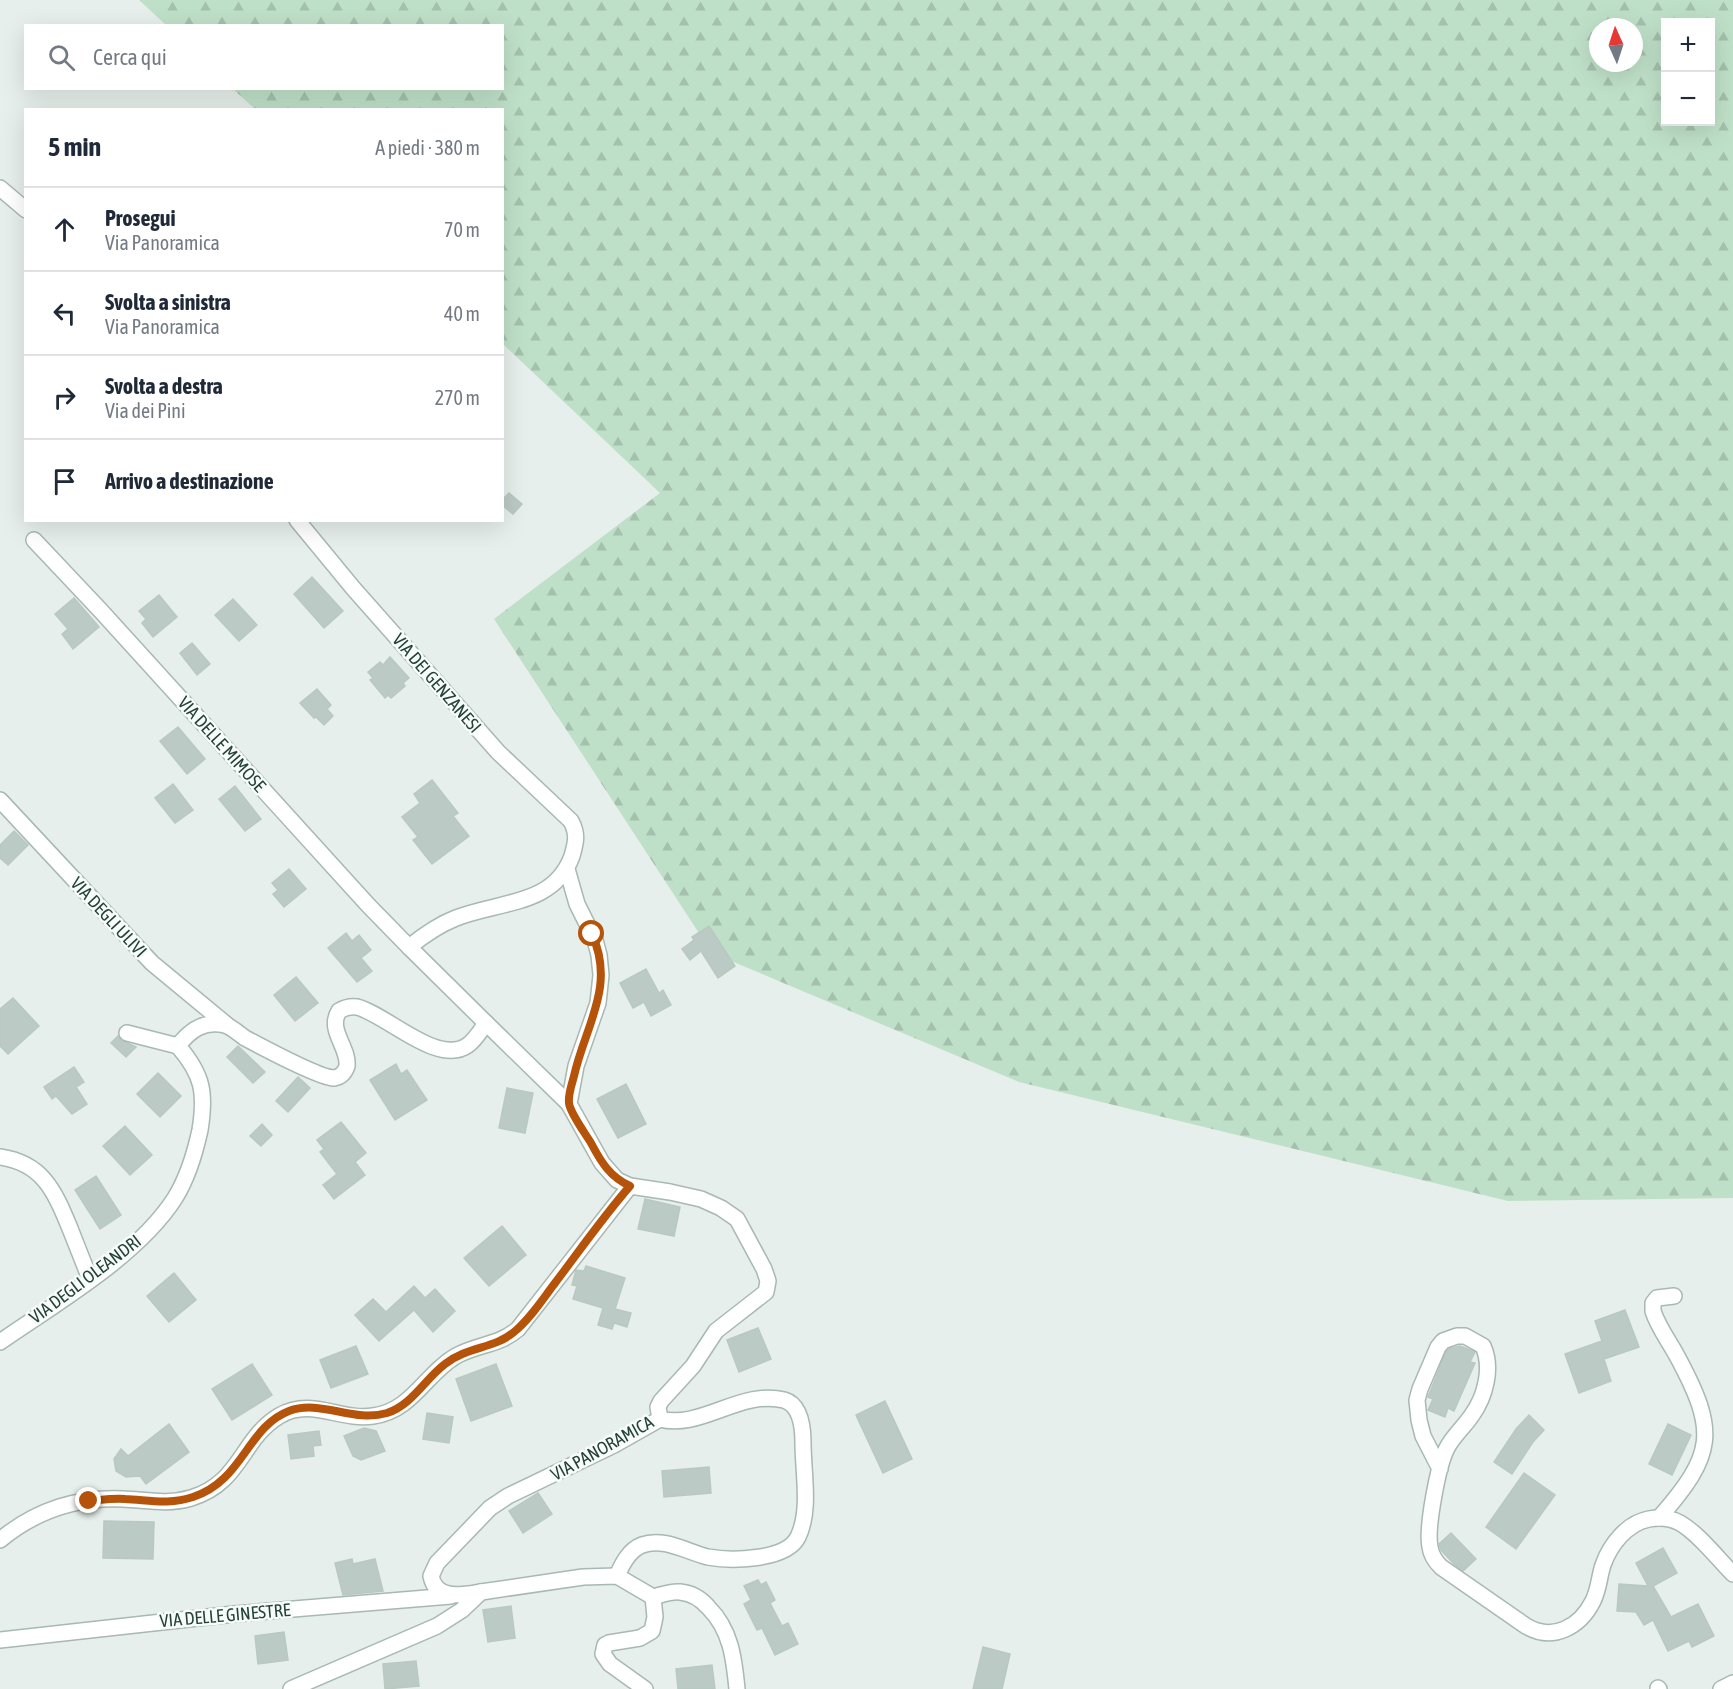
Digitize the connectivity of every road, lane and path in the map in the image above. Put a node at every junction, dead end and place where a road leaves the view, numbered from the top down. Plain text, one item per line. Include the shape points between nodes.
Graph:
1 (0, 188) edge
2 (24, 208) edge
3 (299, 522) edge
4 (34, 540) dead end
5 (0, 800) edge
6 (567, 869) junction
7 (410, 947) junction
8 (486, 1023) junction
9 (227, 1025) junction
10 (127, 1033) dead end
11 (178, 1046) junction
12 (569, 1104) junction
13 (0, 1157) edge
14 (630, 1186) junction
15 (90, 1279) junction
16 (1674, 1296) dead end
17 (0, 1342) edge
18 (660, 1419) junction
19 (1440, 1469) junction
20 (1659, 1518) junction
21 (0, 1539) edge
22 (1733, 1574) edge
23 (616, 1576) junction
24 (481, 1592) junction
25 (451, 1596) junction
26 (653, 1597) junction
27 (0, 1640) edge
28 (1733, 1683) edge
29 (291, 1689) edge
30 (645, 1689) edge
31 (737, 1689) edge
32 (1721, 1689) edge

1 - 2 street
3 - 6 street, VIA DEI GENZANESI via 498,752 572,820 577,841
4 - 7 street, VIA DELLE MIMOSE
5 - 9 street, VIA DEGLI ULIVI via 152,963
6 - 7 street via 554,885 538,894 446,922
6 - 12 street via 597,947 601,975 596,1012 576,1066
7 - 8 street, VIA DELLE MIMOSE
8 - 9 street, VIA DEGLI ULIVI via 466,1047 448,1049 425,1043 358,1008 344,1008 335,1022 347,1066 334,1078 251,1041
8 - 12 street, VIA PANORAMICA
9 - 11 street via 196,1027
10 - 11 street
11 - 15 street, VIA DEGLI OLEANDRI via 195,1069 202,1090 203,1112 193,1160 169,1207 144,1235
12 - 14 street, VIA PANORAMICA via 602,1163 613,1176
13 - 15 street via 23,1163 47,1182
14 - 18 street, VIA PANORAMICA via 701,1199 729,1212 740,1224 768,1281 764,1295 716,1331 693,1366 665,1395 658,1407
14 - 21 street via 518,1329 502,1341 454,1357 397,1409 372,1417 321,1408 288,1411 268,1424 232,1472 200,1495 169,1502 113,1498 69,1504 38,1514
15 - 17 street, VIA DEGLI OLEANDRI
16 - 20 street via 1657,1298 1653,1311 1695,1394 1704,1420 1705,1441 1692,1476
18 - 23 street via 679,1421 758,1399 791,1404 803,1434 802,1526 797,1539 787,1548 749,1558 714,1558 663,1543 642,1545 625,1560
18 - 25 street, VIA PANORAMICA via 489,1508 432,1571 432,1582
19 - 19 street via 1447,1447 1478,1405 1486,1380 1483,1346 1465,1336 1452,1337 1440,1344 1418,1395 1421,1427
19 - 20 street via 1429,1533 1434,1559 1520,1623 1542,1633 1562,1631 1582,1617 1594,1599 1603,1563 1617,1540 1633,1525
20 - 22 street via 1683,1524
23 - 24 street
23 - 26 street
24 - 25 street
24 - 29 street via 462,1610 430,1629
25 - 27 street, VIA DELLE GINESTRE via 224,1615
26 - 30 street via 652,1631 640,1638 609,1643 603,1650 606,1661
26 - 31 street via 688,1593 715,1613 732,1649
28 - 32 street

